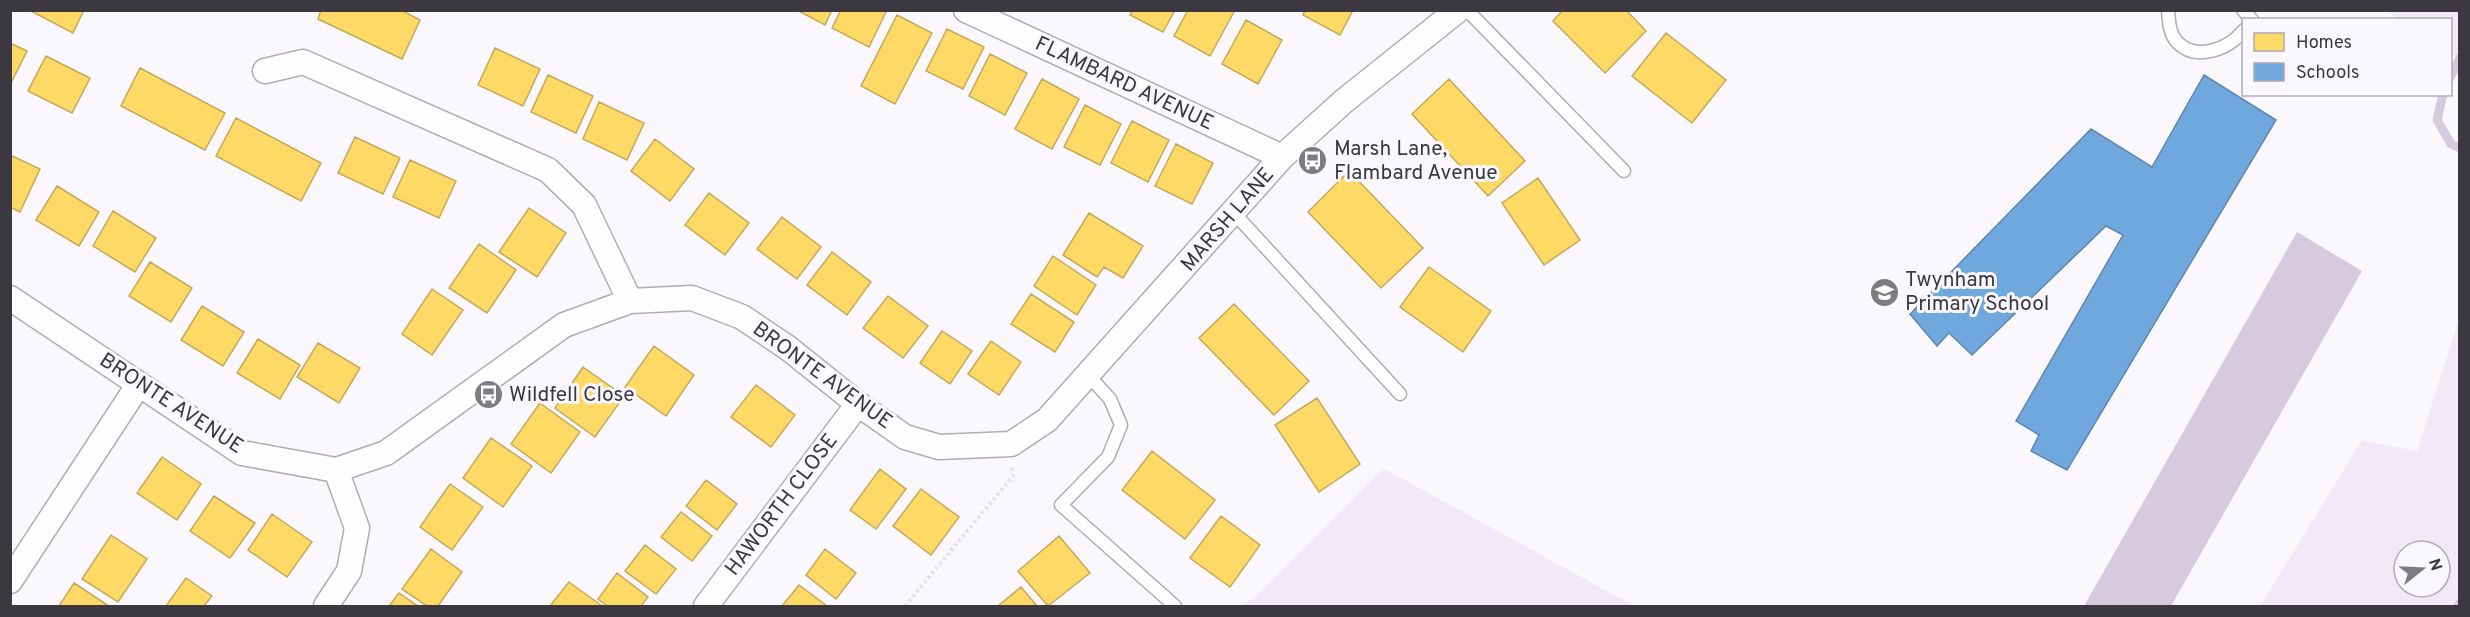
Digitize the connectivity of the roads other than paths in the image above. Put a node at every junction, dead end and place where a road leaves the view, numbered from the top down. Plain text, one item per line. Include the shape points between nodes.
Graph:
1 (966, 10) edge
2 (1458, 10) edge
3 (1467, 10) edge
4 (2168, 10) edge
5 (2242, 32) edge
6 (265, 71) dead end
7 (1282, 157) junction
8 (1624, 171) dead end
9 (1234, 213) junction
10 (10, 298) edge
11 (630, 301) junction
12 (1088, 375) junction
13 (139, 384) junction
14 (1400, 394) dead end
15 (858, 404) junction
16 (1011, 444) joint
17 (336, 470) junction
18 (10, 581) edge
19 (326, 606) edge
20 (706, 606) edge
21 (1175, 606) edge

1 - 7 street, FLAMBARD AVENUE
2 - 7 street, MARSH LANE via 1344,101
3 - 8 lane
4 - 5 lane via 2169,28 2177,42 2192,50 2210,52 2224,47
6 - 11 street via 303,62 548,170 584,205
7 - 9 street, MARSH LANE
9 - 12 street, MARSH LANE
9 - 14 lane
10 - 13 street, BRONTE AVENUE
11 - 15 street, BRONTE AVENUE via 692,298 742,317
11 - 17 street, BRONTE AVENUE via 564,325 386,453
12 - 16 street, MARSH LANE via 1047,420
12 - 21 lane via 1110,399 1121,425 1108,457 1061,505
13 - 17 street, BRONTE AVENUE via 242,453
13 - 18 street
15 - 16 street, BRONTE AVENUE via 905,437 939,447
15 - 20 street, HAWORTH CLOSE
17 - 19 street via 357,528 349,571

